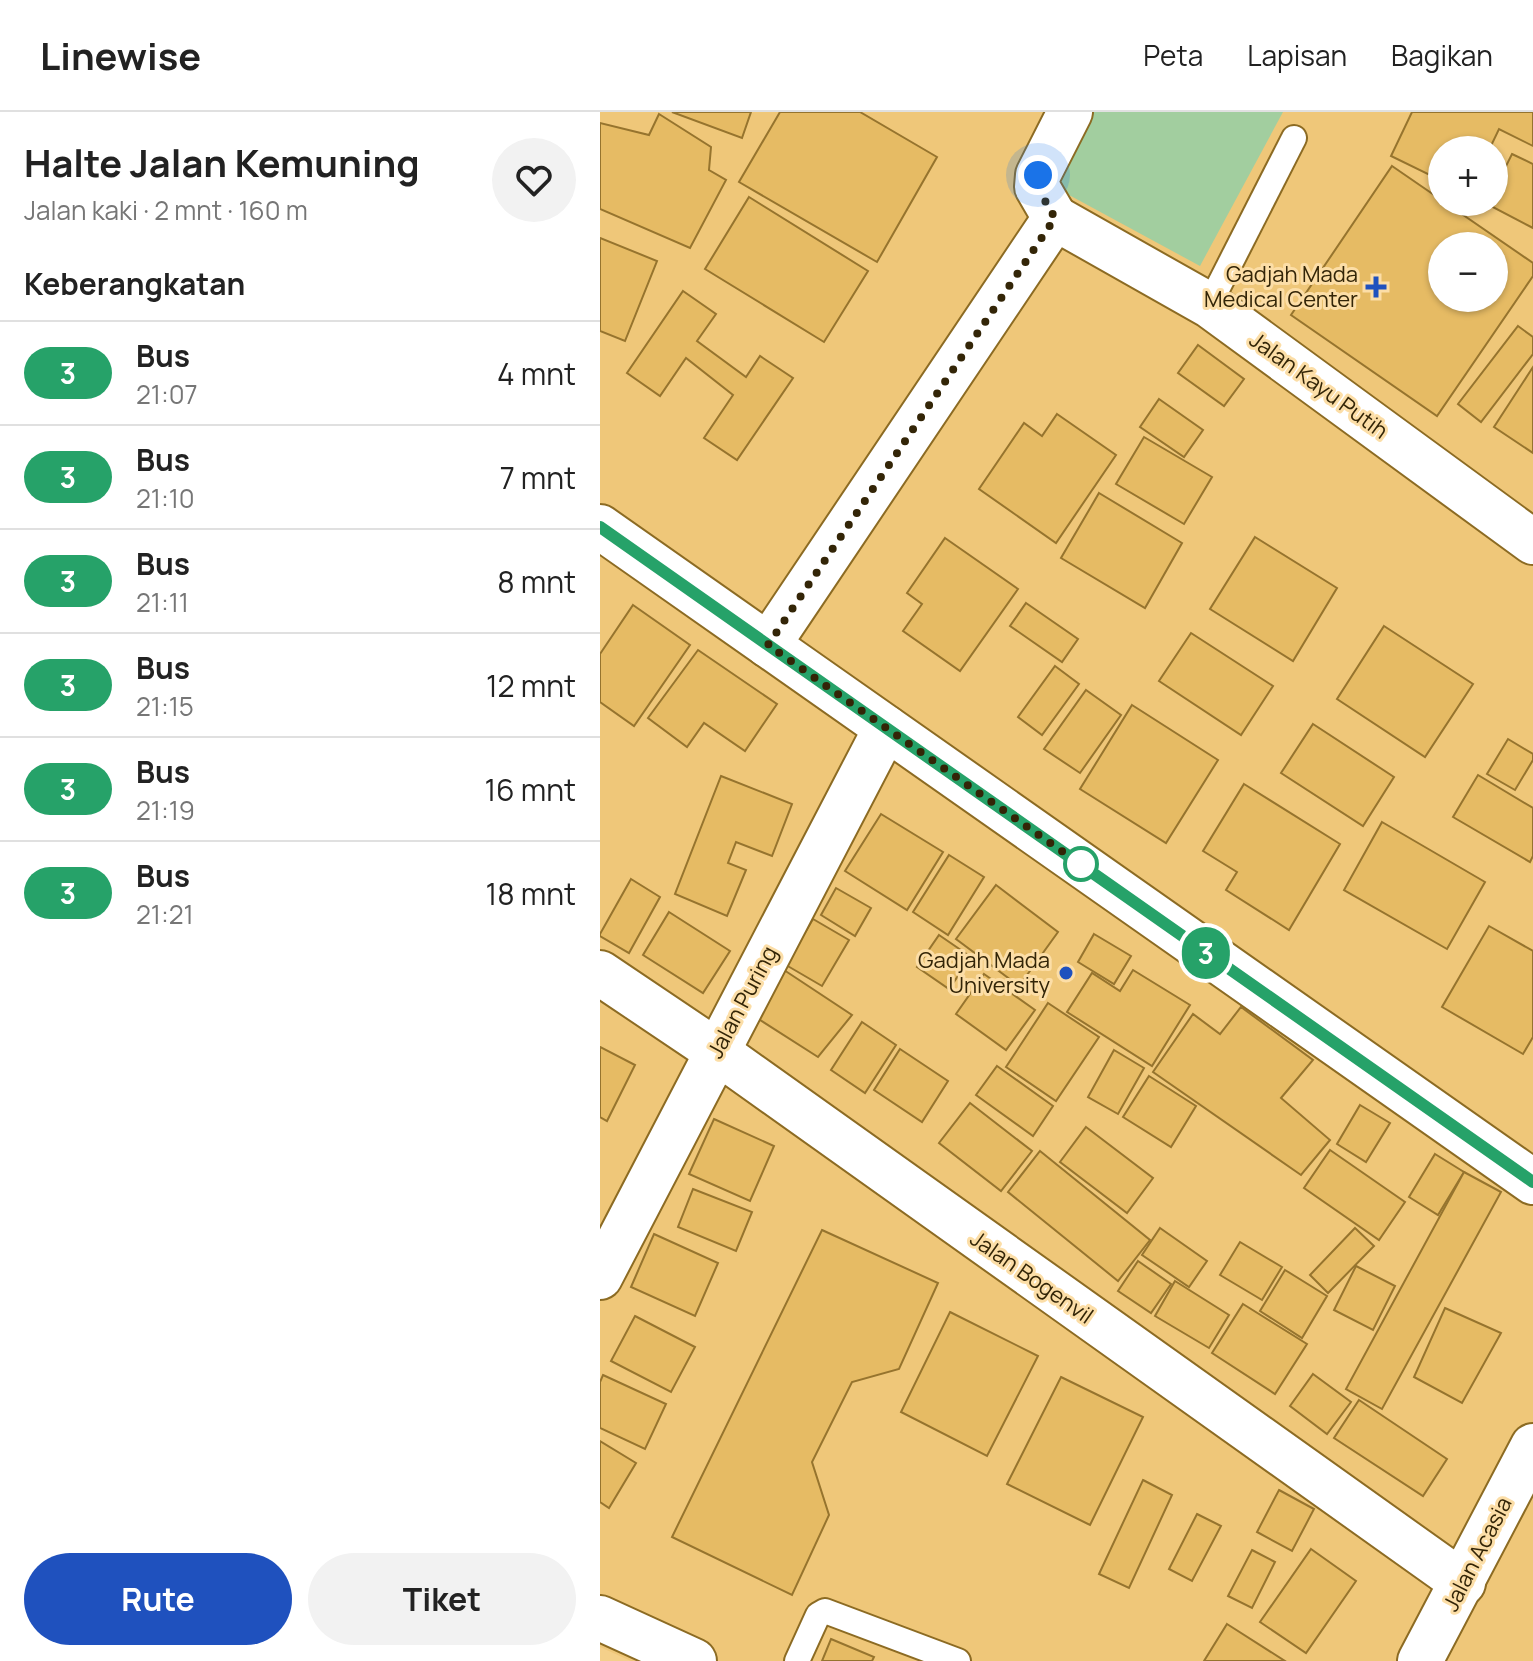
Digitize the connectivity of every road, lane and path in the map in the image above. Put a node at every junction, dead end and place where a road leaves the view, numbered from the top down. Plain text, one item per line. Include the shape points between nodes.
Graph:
1 (1070, 112) edge
2 (1294, 138) dead end
3 (1055, 218) junction
4 (1209, 305) junction
5 (600, 527) edge
6 (1533, 542) edge
7 (768, 645) junction
8 (886, 728) junction
9 (600, 973) edge
10 (716, 1051) junction
11 (1533, 1182) edge
12 (600, 1277) edge
13 (1533, 1446) edge
14 (1463, 1583) junction
15 (600, 1618) edge
16 (1434, 1657) edge
17 (694, 1661) edge
18 (797, 1661) edge
19 (958, 1661) edge

1 - 3 street via 1038,175 1037,187
2 - 4 lane
3 - 4 street, Jalan Kayu Putih
3 - 7 street
4 - 6 street, Jalan Kayu Putih
5 - 7 street
7 - 8 street
8 - 10 street, Jalan Puring
8 - 11 street
9 - 10 street, Jalan Bogenvil
10 - 12 street, Jalan Puring
10 - 14 street, Jalan Bogenvil
13 - 14 street, Jalan Acasia
14 - 16 street, Jalan Acasia
15 - 17 street
18 - 19 lane via 818,1615 825,1611

